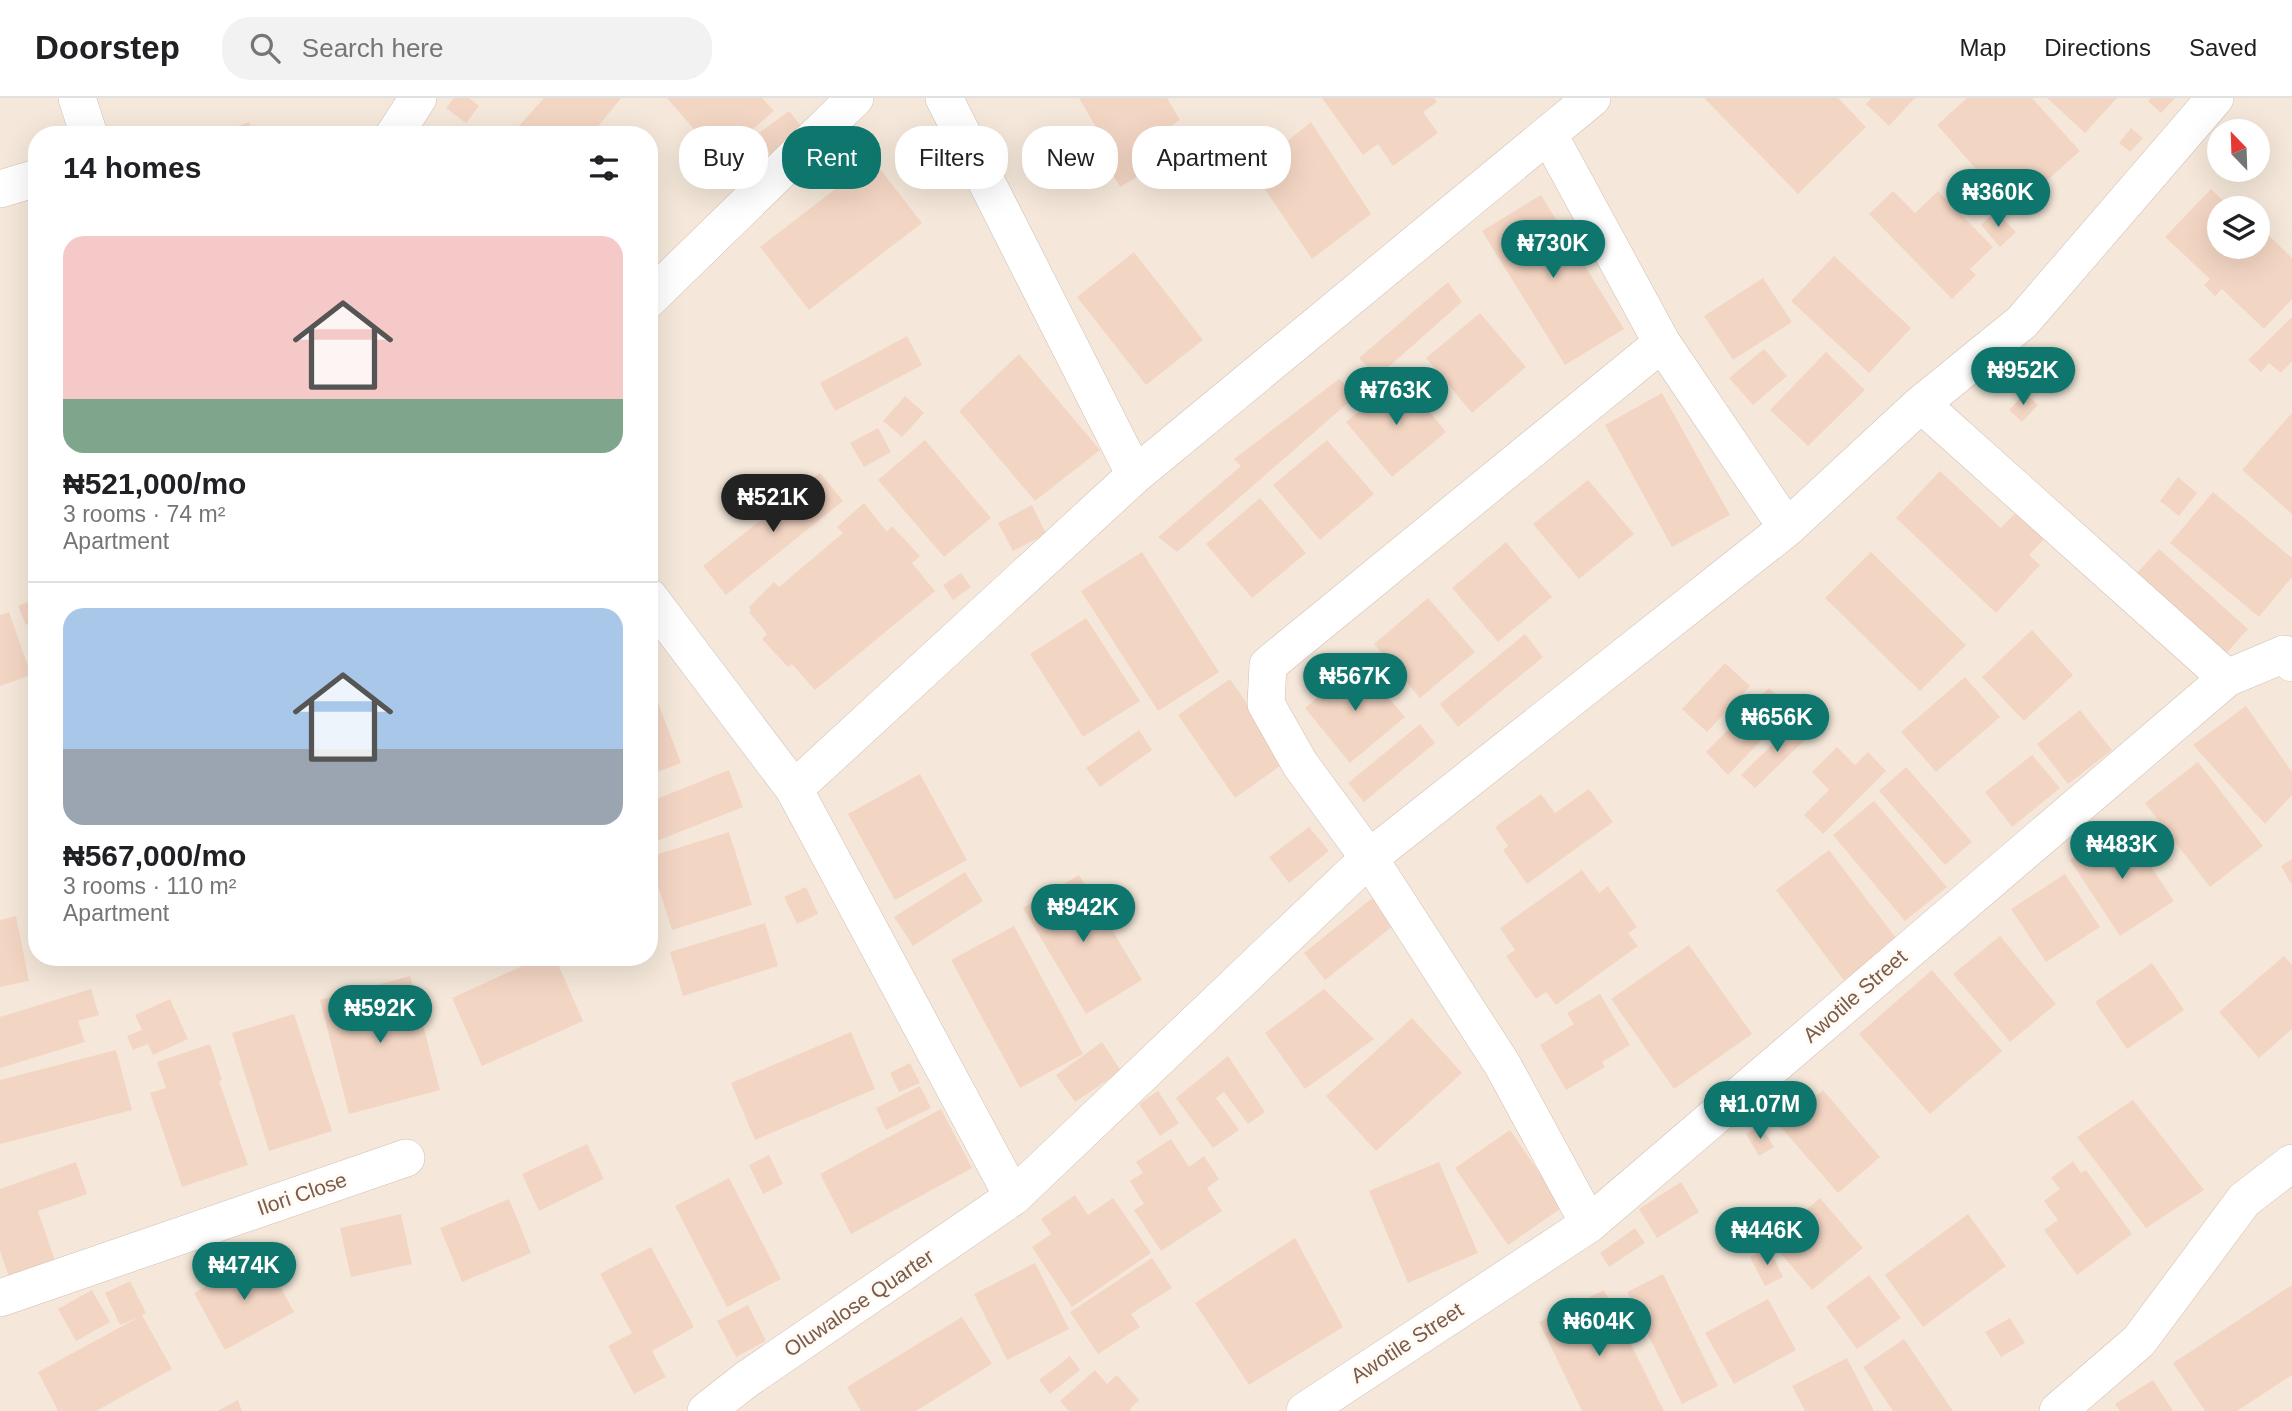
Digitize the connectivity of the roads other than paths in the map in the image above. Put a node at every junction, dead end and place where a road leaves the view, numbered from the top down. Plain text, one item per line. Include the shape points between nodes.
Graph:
1 (77, 98) edge
2 (418, 98) edge
3 (855, 98) edge
4 (944, 98) edge
5 (1592, 98) edge
6 (2215, 98) edge
7 (86, 126) edge
8 (400, 126) edge
9 (1549, 135) junction
10 (28, 181) edge
11 (0, 190) edge
12 (658, 290) edge
13 (1662, 343) junction
14 (1921, 404) junction
15 (1135, 475) junction
16 (1787, 528) junction
17 (658, 615) edge
18 (2292, 663) edge
19 (2227, 678) junction
20 (794, 789) junction
21 (1369, 858) junction
22 (406, 1158) dead end
23 (2292, 1163) edge
24 (1013, 1197) junction
25 (1589, 1223) junction
26 (0, 1298) edge
27 (706, 1411) edge
28 (1304, 1411) edge
29 (2058, 1411) edge

1 - 7 street
2 - 8 street
3 - 12 street
4 - 15 street
5 - 9 street
6 - 14 street, Oluwalose Quarter via 2022,322
9 - 13 street
9 - 15 street
10 - 11 street
13 - 16 street
13 - 21 street via 1268,665 1266,704 1300,764
14 - 16 street, Oluwalose Quarter
14 - 19 street
15 - 20 street
16 - 21 street, Oluwalose Quarter
17 - 20 street
18 - 19 street, Awotile Street via 2284,654
19 - 25 street, Awotile Street
20 - 24 street
21 - 24 street, Oluwalose Quarter
21 - 25 street via 1502,1064
22 - 26 street, Ilori Close
23 - 29 street via 2244,1200 2139,1340
24 - 27 street, Oluwalose Quarter
25 - 28 street, Awotile Street

